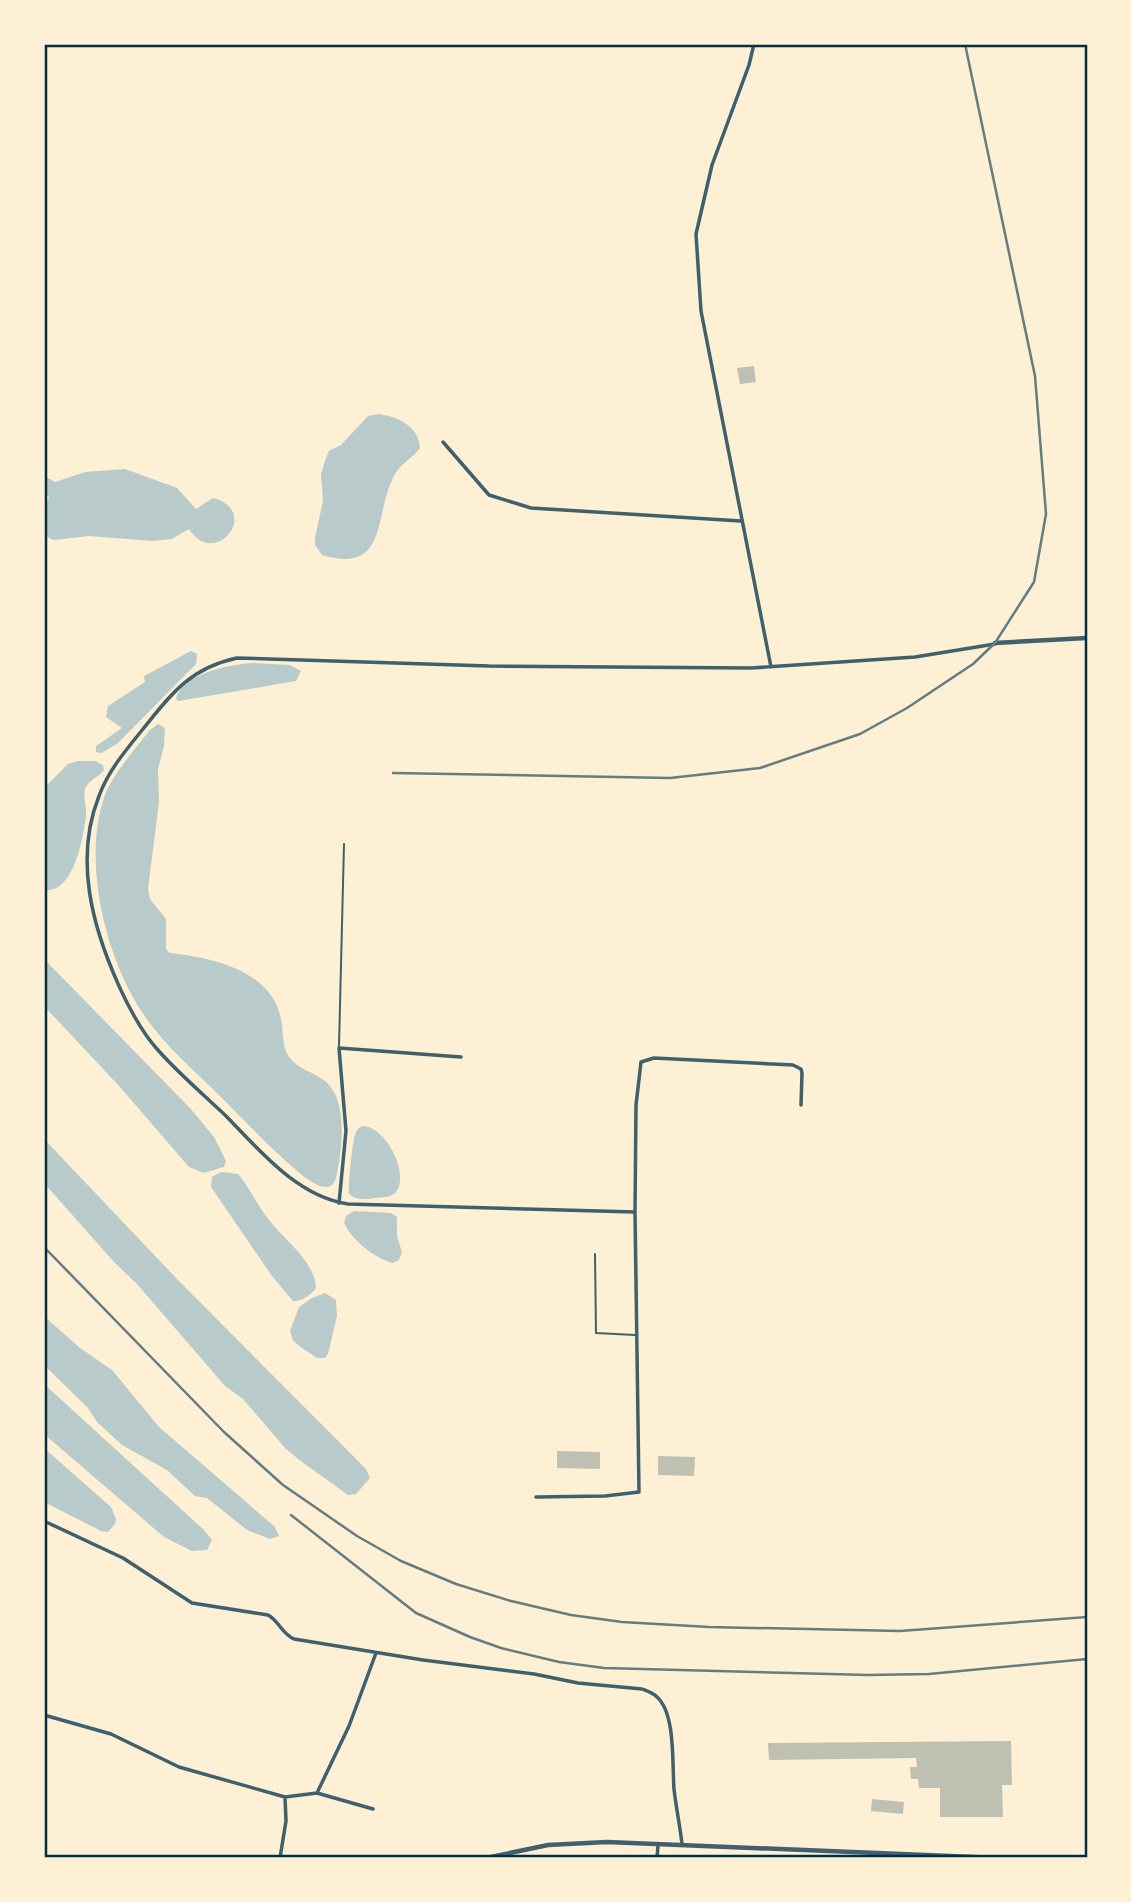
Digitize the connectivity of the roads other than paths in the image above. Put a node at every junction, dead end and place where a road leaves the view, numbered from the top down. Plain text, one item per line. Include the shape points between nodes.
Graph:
1 (754, 44) edge
2 (443, 442) dead end
3 (741, 521) junction
4 (1087, 638) edge
5 (995, 643) joint
6 (771, 667) junction
7 (344, 844) dead end
8 (339, 1048) junction
9 (461, 1057) dead end
10 (801, 1105) dead end
11 (339, 1203) junction
12 (635, 1212) junction
13 (596, 1254) dead end
14 (636, 1335) junction
15 (536, 1497) dead end
16 (44, 1521) edge
17 (376, 1653) junction
18 (44, 1715) edge
19 (317, 1793) junction
20 (285, 1797) junction
21 (373, 1809) dead end
22 (658, 1843) junction
23 (682, 1844) junction
24 (280, 1858) edge
25 (486, 1858) edge
26 (657, 1858) edge
27 (998, 1858) edge

1 - 3 street via 712,165 696,234 701,311
2 - 3 street via 489,495 531,508
3 - 6 street
4 - 5 street
5 - 6 street via 915,657
6 - 11 street via 237,659 191,676 161,706 104,783 93,814 87,878 94,923 124,996 157,1049 287,1175 313,1193
7 - 8 lane
8 - 9 street
8 - 11 street via 346,1131
10 - 12 street via 798,1066 641,1062
11 - 12 street
12 - 14 street
13 - 14 lane via 596,1334
14 - 15 street via 639,1492
16 - 17 street via 136,1565 192,1603 268,1615 294,1639
17 - 19 street
17 - 23 street via 651,1693 668,1720
18 - 20 street via 111,1734 179,1767
19 - 20 street
19 - 21 street
20 - 24 street
22 - 23 street
22 - 25 street via 559,1844
22 - 26 street
23 - 27 street

